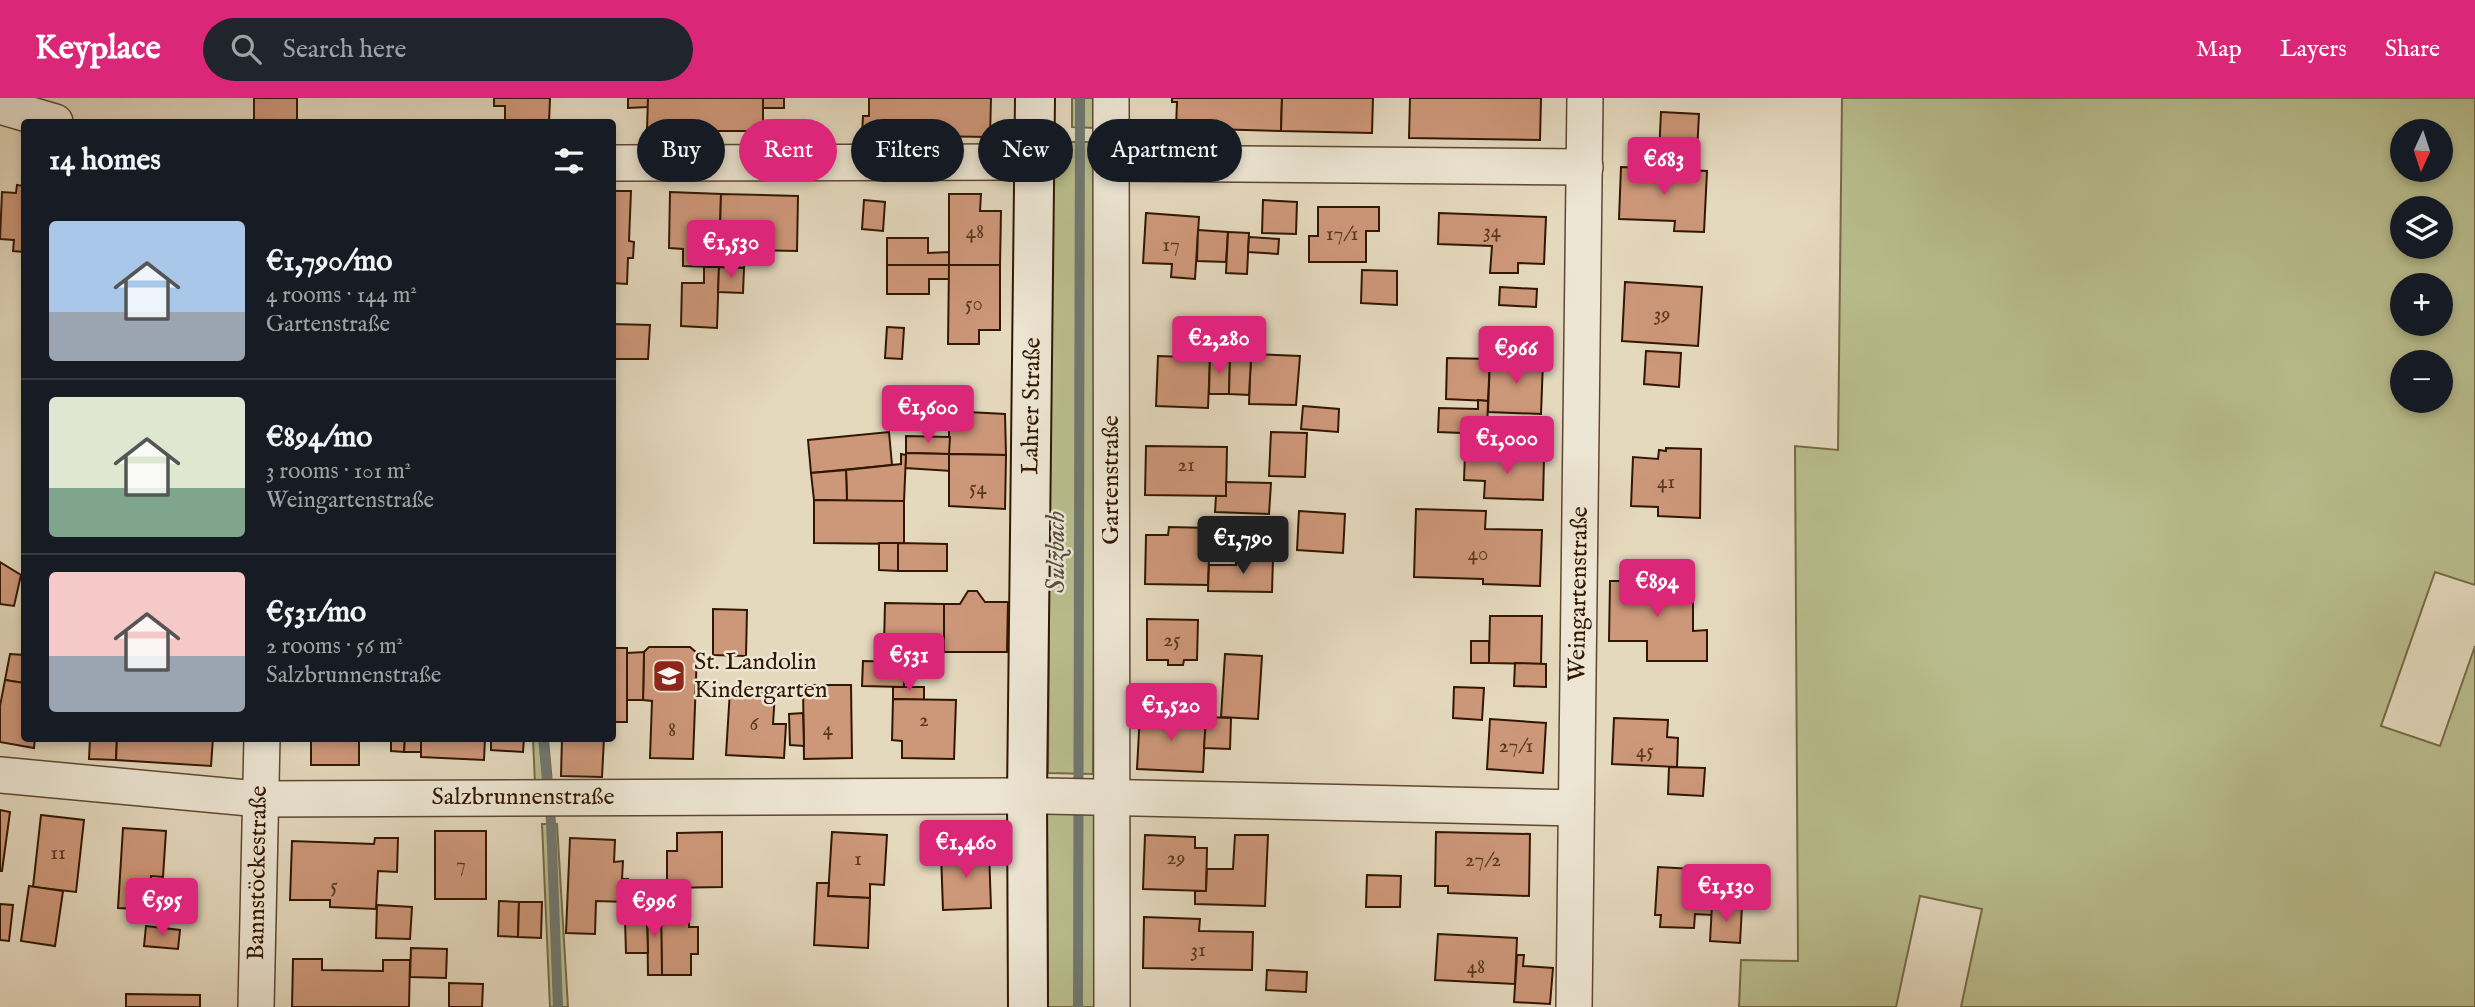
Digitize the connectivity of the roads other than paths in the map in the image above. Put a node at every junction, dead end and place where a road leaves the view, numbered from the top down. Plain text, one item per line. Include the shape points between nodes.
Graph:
1 (1035, 98) edge
2 (1111, 98) edge
3 (1585, 98) edge
4 (0, 106) edge
5 (45, 119) edge
6 (1035, 119) edge
7 (1111, 119) edge
8 (978, 162) edge
9 (616, 163) edge
10 (1242, 164) edge
11 (1585, 167) junction
12 (1035, 182) edge
13 (1110, 182) edge
14 (262, 742) edge
15 (0, 775) edge
16 (1037, 796) junction
17 (1105, 796) junction
18 (259, 799) junction
19 (1576, 808) junction
20 (256, 1007) edge
21 (1028, 1007) edge
22 (1112, 1007) edge
23 (1574, 1007) edge

1 - 6 street, Lahrer Straße
2 - 7 street, Gartenstraße
3 - 11 street, Weingartenstraße
4 - 5 street
8 - 9 street
10 - 11 street
11 - 19 street, Weingartenstraße
12 - 16 street, Lahrer Straße
13 - 17 street, Gartenstraße
14 - 18 street, Bannstöckestraße
15 - 18 street, Salzbrunnenstraße
16 - 17 street
16 - 18 street, Salzbrunnenstraße
16 - 21 street, Lahrer Straße
17 - 19 street
17 - 22 street, Gartenstraße
18 - 20 street, Bannstöckestraße
19 - 23 street, Weingartenstraße

